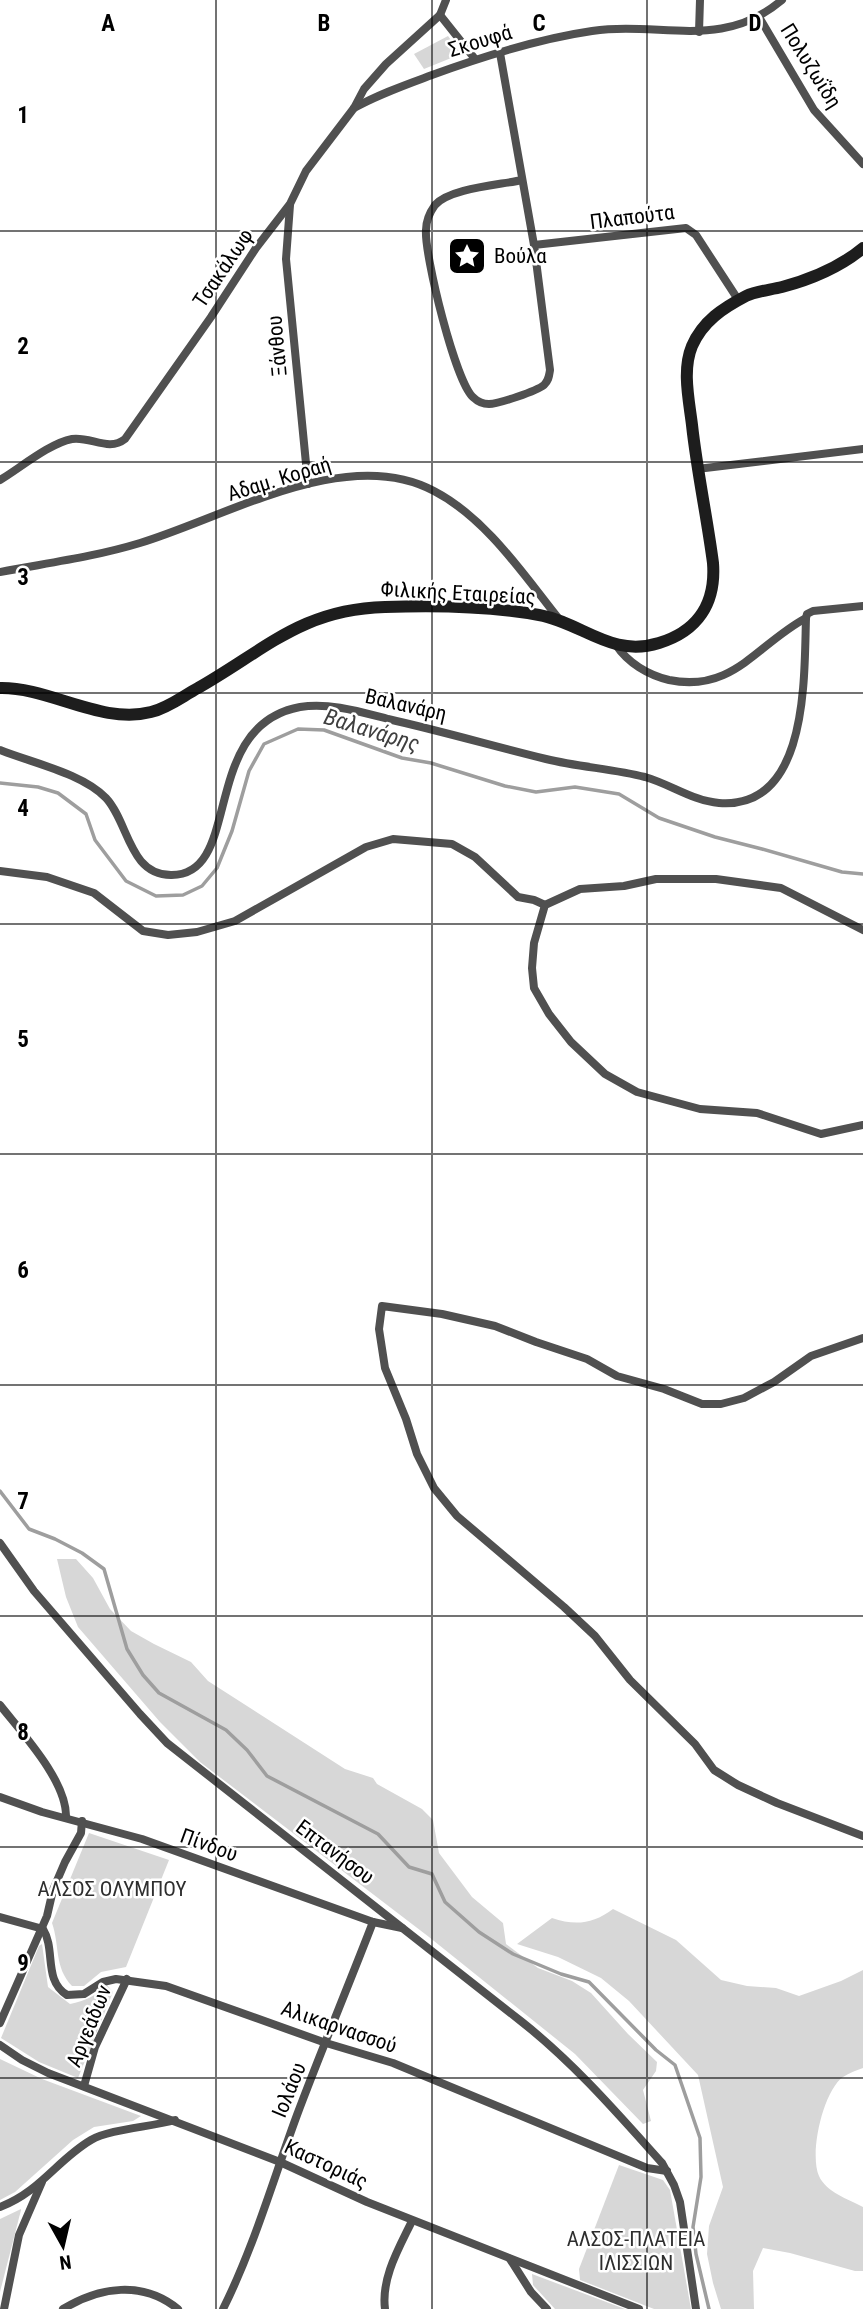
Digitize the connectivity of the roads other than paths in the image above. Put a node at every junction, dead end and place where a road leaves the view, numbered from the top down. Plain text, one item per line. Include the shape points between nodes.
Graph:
1 (446, 0) edge
2 (699, 0) edge
3 (782, 0) edge
4 (440, 15) junction
5 (759, 17) junction
6 (699, 32) junction
7 (500, 53) junction
8 (475, 59) junction
9 (354, 108) junction
10 (863, 164) edge
11 (522, 180) junction
12 (290, 204) junction
13 (534, 245) junction
14 (863, 248) edge
15 (739, 301) junction
16 (863, 449) edge
17 (697, 469) junction
18 (0, 480) edge
19 (308, 484) junction
20 (0, 572) edge
21 (863, 606) edge
22 (806, 618) junction
23 (560, 620) junction
24 (616, 645) junction
25 (0, 688) edge
26 (0, 750) edge
27 (0, 871) edge
28 (545, 905) junction
29 (863, 930) edge
30 (863, 1125) edge
31 (863, 1338) edge
32 (0, 1543) edge
33 (0, 1705) edge
34 (0, 1797) edge
35 (66, 1817) junction
36 (82, 1821) junction
37 (863, 1836) edge
38 (0, 1917) edge
39 (373, 1922) junction
40 (41, 1927) junction
41 (405, 1929) junction
42 (127, 1979) junction
43 (0, 2023) edge
44 (326, 2043) junction
45 (0, 2045) edge
46 (84, 2086) junction
47 (175, 2120) junction
48 (280, 2162) junction
49 (667, 2171) junction
50 (42, 2182) junction
51 (0, 2207) edge
52 (412, 2221) junction
53 (510, 2259) junction
54 (4, 2309) edge
55 (63, 2309) edge
56 (178, 2309) edge
57 (223, 2309) edge
58 (385, 2309) edge
59 (547, 2309) edge
60 (639, 2309) edge
61 (696, 2309) edge

1 - 4 street, Τσακάλωφ
2 - 6 street
3 - 5 street, Σκουφά
4 - 8 street
4 - 9 street, Τσακάλωφ via 377,74
5 - 6 street, Σκουφά via 731,28
5 - 10 street, Πολυζωΐδη via 814,110
6 - 7 street, Σκουφά via 608,29 555,37
7 - 8 street, Σκουφά
7 - 11 street
8 - 9 street, Σκουφά
9 - 12 street, Τσακάλωφ via 306,171
11 - 13 street
11 - 13 street via 449,196 434,207 426,224 454,363 469,394 484,403 540,388 548,381
12 - 18 street, Τσακάλωφ via 122,442 69,440
12 - 19 street, Ξάνθου via 286,258
13 - 15 street, Πλαπούτα via 685,228 696,236
14 - 15 main road, Φιλικής Εταιρείας via 818,275
15 - 17 main road, Φιλικής Εταιρείας via 712,317 699,334 687,366
16 - 17 street
17 - 24 main road, Φιλικής Εταιρείας via 713,563 707,607 697,622 669,639 642,647
19 - 20 street, Αδαμ. Κοραή via 136,544
19 - 23 street, Αδαμ. Κοραή via 379,475 434,491 488,535
21 - 22 street via 819,609
22 - 24 street via 739,666 702,682 655,676
22 - 26 street, Βαλανάρη via 799,722 790,753 769,786 733,802 706,801 639,776 310,705 283,711 251,737 233,766 208,855 193,870 167,875 142,863 113,807 92,786
23 - 24 main road, Φιλικής Εταιρείας
23 - 25 main road, Φιλικής Εταιρείας via 437,607 351,610 302,624 175,701 145,713 114,712 34,691
27 - 28 street via 47,877 94,892 144,931 168,935 235,921 366,847 393,839 416,840 452,844 475,857 518,897
28 - 29 street via 580,889 656,879 716,879 781,888
28 - 30 street via 534,943 534,988 571,1042 605,1074 636,1093 700,1109 757,1113 821,1134
31 - 37 street via 811,1356 744,1398 702,1404 617,1376 587,1359 495,1326 382,1306 379,1329 384,1368 417,1454 434,1488 457,1516 564,1606 695,1744 714,1770 738,1785
32 - 41 street, Επτανήσου via 34,1591 167,1743
33 - 35 street via 58,1786
34 - 35 street, Πίνδου
35 - 36 street, Πίνδου
36 - 39 street, Πίνδου
36 - 40 street
38 - 40 street
39 - 41 street, Πίνδου
39 - 44 street, Ιολάου
40 - 42 street, Αλικαρνασσού via 47,1936 54,1979 64,1993 81,1995 106,1981
40 - 43 street
41 - 49 street, Επτανήσου via 558,2051
42 - 44 street, Αλικαρνασσού via 178,1989
42 - 46 street, Αργεάδων via 94,2047
44 - 48 street, Ιολάου
44 - 49 street, Αλικαρνασσού via 393,2063 647,2168
45 - 46 street, Καστοριάς via 32,2066
46 - 47 street, Καστοριάς
47 - 48 street, Καστοριάς
47 - 50 street via 91,2140
48 - 52 street, Καστοριάς
48 - 57 street, Ιολάου via 267,2206
49 - 61 street, Επτανήσου via 680,2202
50 - 51 street
50 - 54 street via 19,2235
52 - 53 street, Καστοριάς
52 - 58 street via 388,2276
53 - 59 street
53 - 60 street, Καστοριάς
55 - 56 street via 98,2292 127,2288

